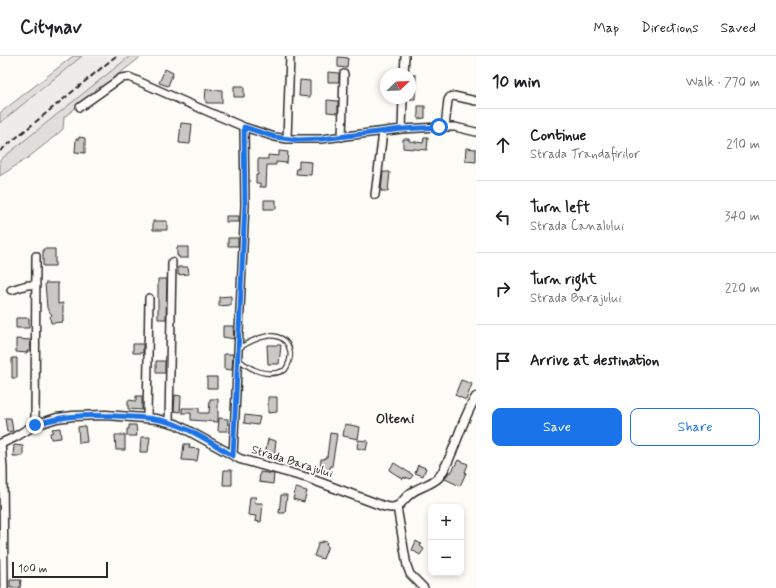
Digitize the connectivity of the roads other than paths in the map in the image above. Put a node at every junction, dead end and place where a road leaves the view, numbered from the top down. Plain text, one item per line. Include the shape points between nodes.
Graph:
1 (290, 56) edge
2 (405, 56) edge
3 (404, 68) edge
4 (344, 74) dead end
5 (476, 100) edge
6 (403, 104) edge
7 (80, 107) dead end
8 (244, 127) junction
9 (445, 127) junction
10 (402, 129) junction
11 (383, 132) junction
12 (476, 132) edge
13 (342, 137) junction
14 (287, 139) junction
15 (375, 195) dead end
16 (36, 256) dead end
17 (172, 262) dead end
18 (36, 285) junction
19 (11, 290) dead end
20 (149, 298) dead end
21 (239, 348) junction
22 (238, 359) junction
23 (476, 396) edge
24 (147, 418) junction
25 (169, 422) junction
26 (35, 425) junction
27 (1, 444) edge
28 (233, 456) junction
29 (397, 507) junction
30 (4, 588) edge
31 (424, 588) edge

1 - 14 street
2 - 3 street
4 - 13 street
5 - 9 street via 450,97
6 - 10 street
7 - 8 street via 121,78 129,76 182,102
8 - 14 street
8 - 21 street via 245,205
9 - 10 street
9 - 12 street
10 - 11 street
11 - 13 street
11 - 15 street
13 - 14 street
16 - 18 street
17 - 25 street
18 - 19 street
18 - 26 street
20 - 24 street
21 - 22 street
21 - 22 lane via 262,337 279,337 285,340 291,358 285,370 275,373 256,371
22 - 28 street
23 - 29 street via 440,476 410,494
24 - 25 street, Strada Barajului
24 - 26 street, Strada Barajului via 73,416
25 - 28 street, Strada Barajului
26 - 27 street, Strada Barajului
27 - 30 street
28 - 29 street, Strada Barajului via 308,478 383,506
29 - 31 street via 407,566 410,574

